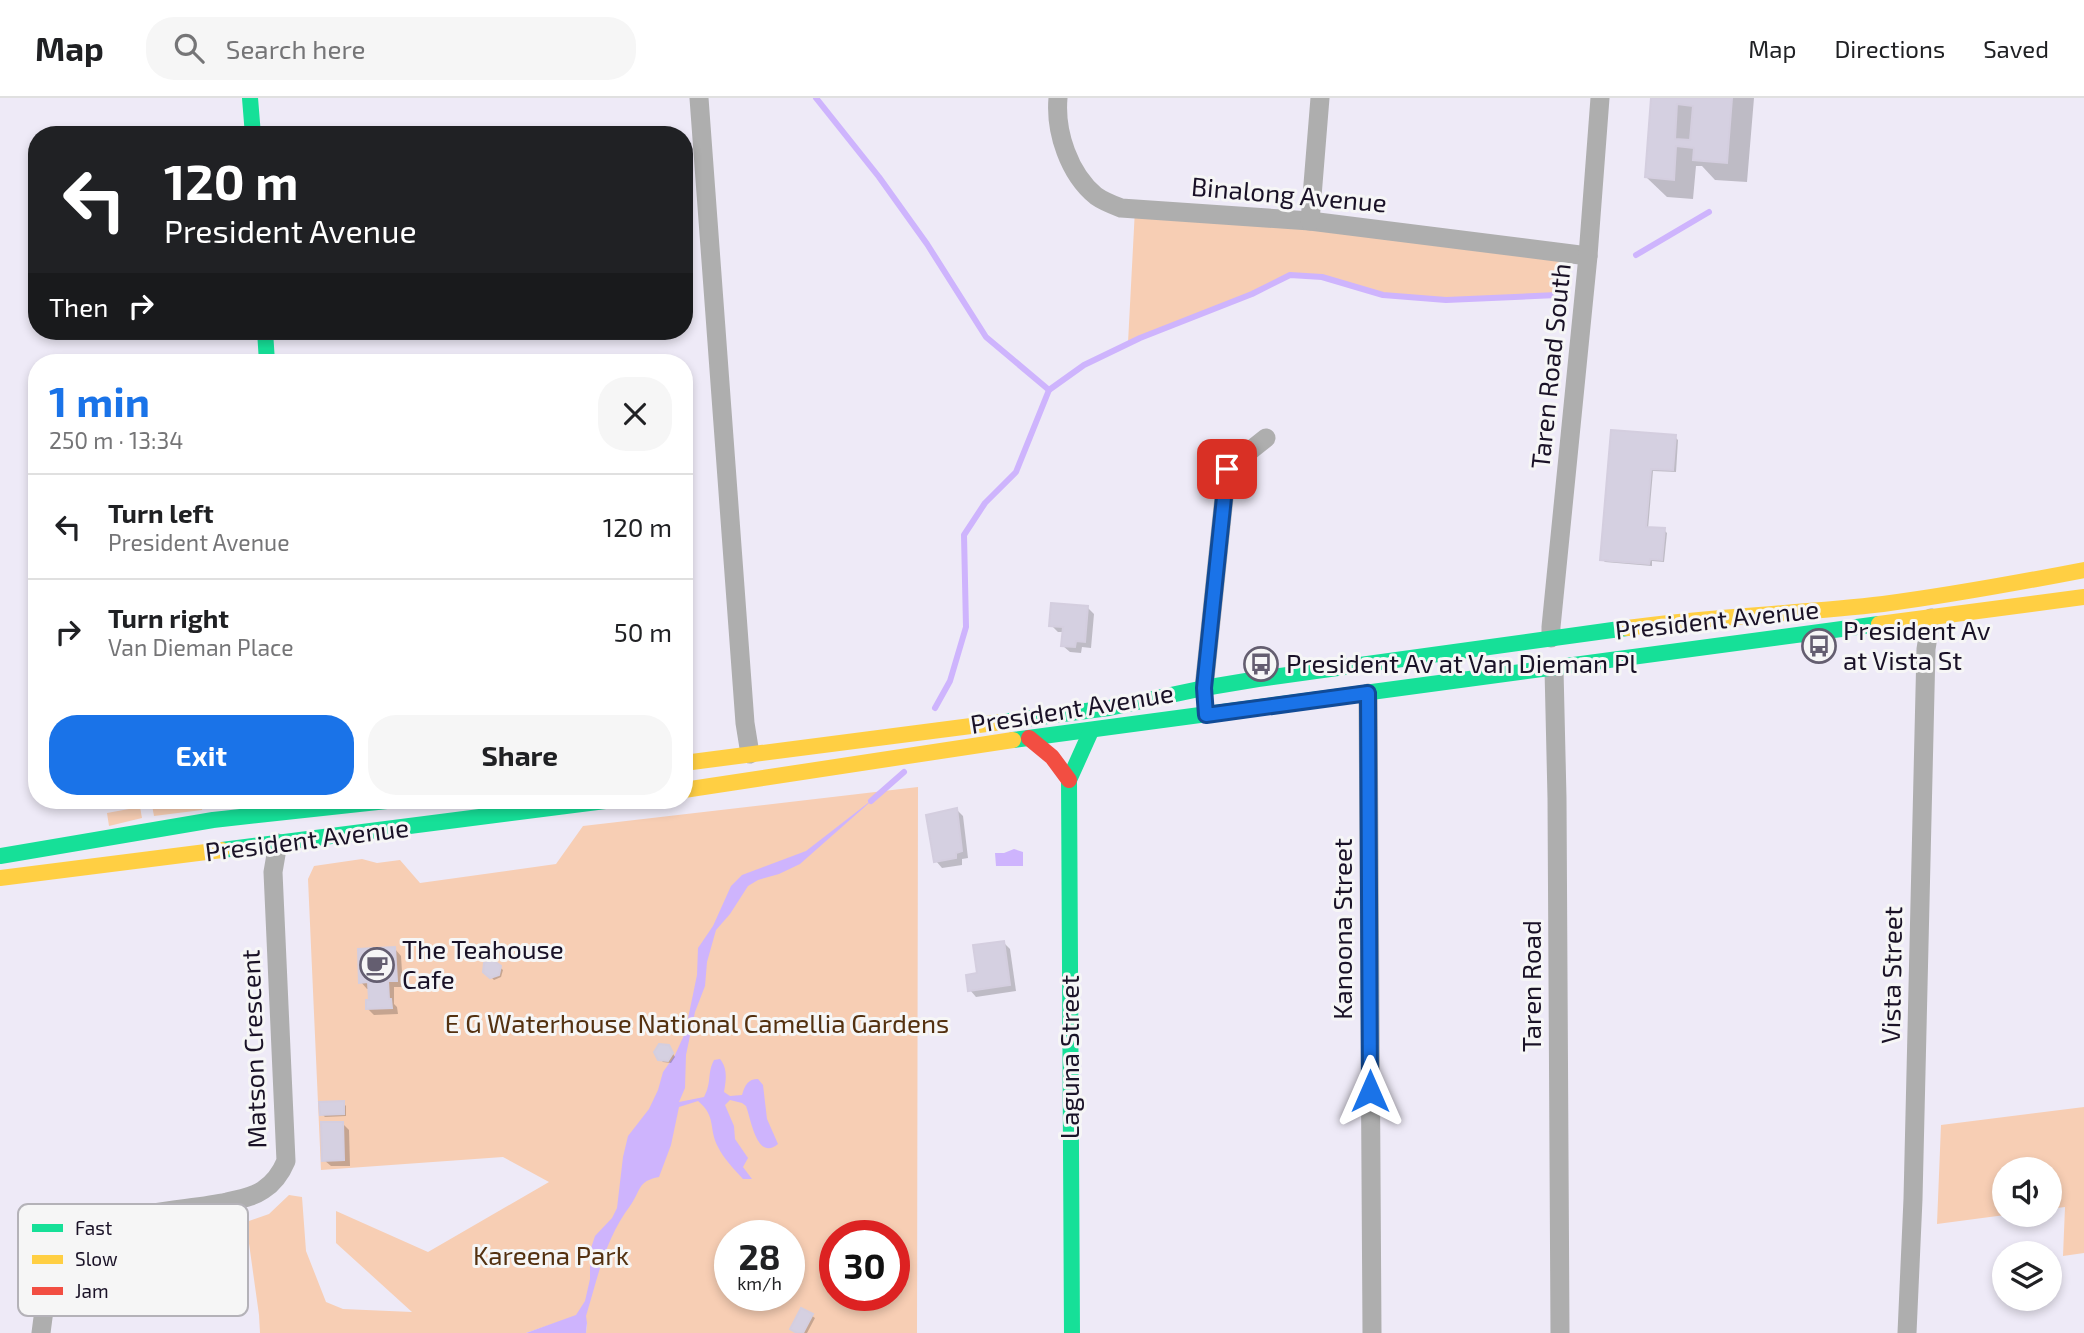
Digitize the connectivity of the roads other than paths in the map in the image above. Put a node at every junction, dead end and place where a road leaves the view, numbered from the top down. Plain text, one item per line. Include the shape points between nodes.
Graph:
1 (250, 98) edge
2 (699, 98) edge
3 (1058, 98) edge
4 (1320, 98) edge
5 (1600, 98) edge
6 (252, 126) edge
7 (1310, 220) junction
8 (1588, 256) junction
9 (1266, 438) dead end
10 (2084, 570) edge
11 (2084, 597) edge
12 (1931, 618) junction
13 (1552, 638) junction
14 (1554, 669) junction
15 (1204, 688) junction
16 (1368, 693) junction
17 (1206, 715) junction
18 (1091, 731) junction
19 (1029, 738) junction
20 (750, 754) junction
21 (693, 763) edge
22 (754, 780) junction
23 (1069, 780) junction
24 (693, 789) edge
25 (266, 809) edge
26 (288, 809) edge
27 (547, 809) edge
28 (278, 843) junction
29 (0, 856) edge
30 (0, 878) edge
31 (218, 1204) edge
32 (1072, 1333) edge
33 (1371, 1333) edge
34 (1560, 1333) edge
35 (1907, 1333) edge

1 - 6 main road
2 - 20 street
3 - 7 street, Binalong Avenue via 1056,117 1077,177 1098,198 1121,208
4 - 7 street
5 - 8 street, Taren Road South
7 - 8 street, Binalong Avenue
8 - 13 street, Taren Road South
9 - 15 street via 1227,469
10 - 13 main road, President Avenue via 1993,589 1881,604 1677,621
11 - 12 main road, President Avenue
12 - 14 main road, President Avenue
12 - 35 street, Vista Street via 1926,658
13 - 14 main road, Taren Road
13 - 15 main road, President Avenue
14 - 16 main road, President Avenue
14 - 34 street, Taren Road
15 - 17 main road
15 - 20 main road, President Avenue via 1109,708
16 - 17 main road, President Avenue
16 - 33 street, Kanoona Street
17 - 18 main road, President Avenue
18 - 19 main road, President Avenue
18 - 23 main road, Laguna Street
19 - 22 main road, President Avenue
19 - 23 main road via 1052,757
20 - 21 main road, President Avenue
20 - 22 main road
22 - 24 main road, President Avenue
23 - 32 main road, Laguna Street
25 - 29 main road, President Avenue
26 - 28 main road, Matson Crescent
27 - 28 main road, President Avenue
28 - 30 main road, President Avenue
28 - 31 street, Matson Crescent via 273,873 286,1161 262,1191

